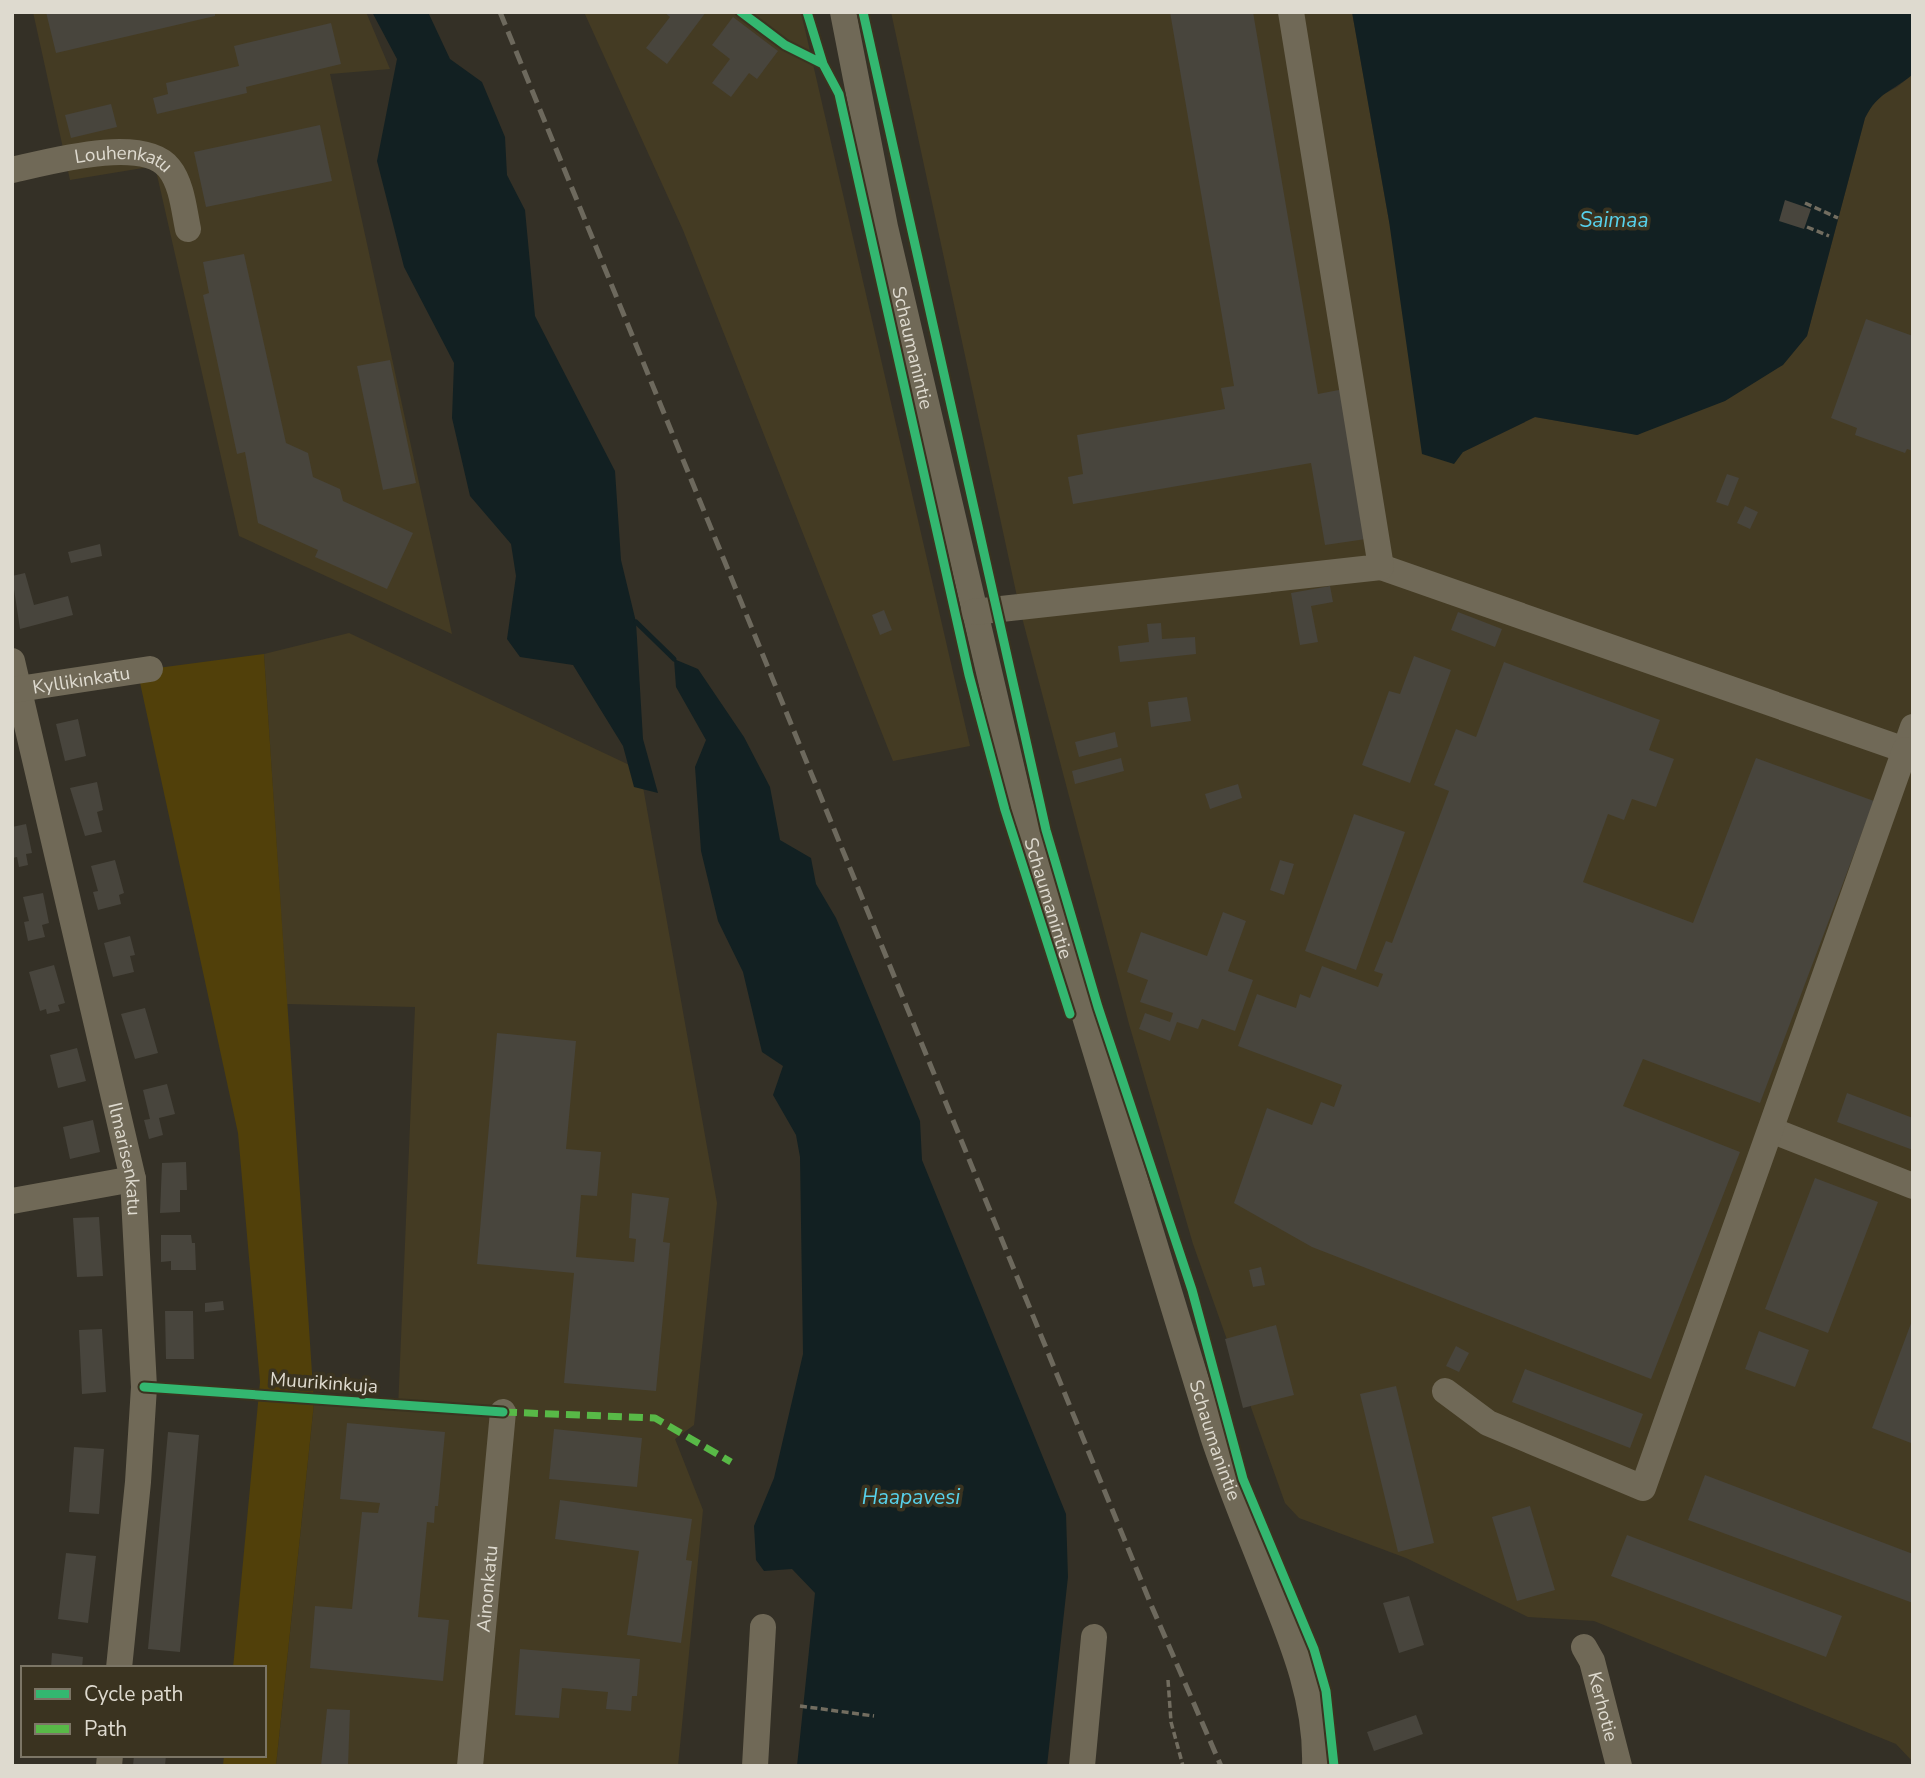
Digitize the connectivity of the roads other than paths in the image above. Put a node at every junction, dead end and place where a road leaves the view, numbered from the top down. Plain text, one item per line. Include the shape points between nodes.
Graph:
1 (843, 12) edge
2 (1291, 12) edge
3 (12, 170) edge
4 (188, 229) dead end
5 (1381, 567) junction
6 (974, 612) junction
7 (12, 661) edge
8 (150, 669) dead end
9 (15, 690) edge
10 (1909, 739) edge
11 (1771, 1130) junction
12 (133, 1179) junction
13 (1913, 1186) edge
14 (12, 1200) edge
15 (1446, 1391) dead end
16 (503, 1412) dead end
17 (763, 1627) dead end
18 (1094, 1637) dead end
19 (1584, 1647) dead end
20 (119, 1666) edge
21 (470, 1766) edge
22 (755, 1766) edge
23 (1082, 1766) edge
24 (1315, 1766) edge
25 (1619, 1766) edge

1 - 6 street, Schaumanintie via 885,227
2 - 5 street
3 - 4 street, Louhenkatu via 116,152 158,158 170,168 180,191
5 - 6 street
5 - 10 street
6 - 24 street, Schaumanintie via 1019,800 1213,1436 1300,1661 1315,1729
7 - 9 street, Ilmarisenkatu
8 - 9 street, Kyllikinkatu
9 - 12 street, Ilmarisenkatu
10 - 11 street
11 - 13 street
11 - 15 street via 1643,1488 1488,1423
12 - 14 street
12 - 20 street, Ilmarisenkatu via 144,1387
16 - 21 street, Ainonkatu
17 - 22 street
18 - 23 street
19 - 25 street, Kerhotie via 1592,1661

